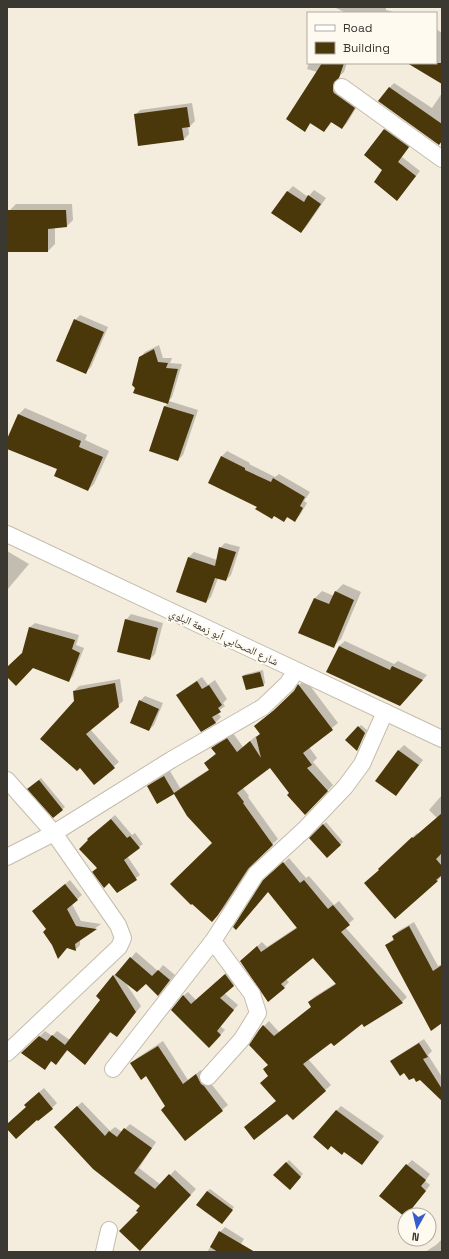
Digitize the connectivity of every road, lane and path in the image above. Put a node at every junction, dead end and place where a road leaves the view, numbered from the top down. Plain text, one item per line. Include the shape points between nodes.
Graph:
1 (342, 87) dead end
2 (442, 159) edge
3 (7, 534) edge
4 (296, 671) junction
5 (385, 712) junction
6 (442, 739) edge
7 (7, 780) edge
8 (54, 833) junction
9 (7, 857) edge
10 (213, 941) junction
11 (7, 1053) edge
12 (114, 1069) dead end
13 (208, 1076) dead end
14 (109, 1230) dead end
15 (104, 1252) edge

1 - 2 street
3 - 4 street, شارع الصحابي أبو زمعة البلوي
4 - 5 street, شارع الصحابي أبو زمعة البلوي
4 - 8 street via 263,707 171,760
5 - 6 street, شارع الصحابي أبو زمعة البلوي
5 - 10 street via 362,764 345,787 304,830 256,874
7 - 8 street
8 - 9 street
8 - 11 street via 118,925 123,938 119,948
10 - 12 street
10 - 13 street via 252,994 258,1013 242,1039
14 - 15 street

